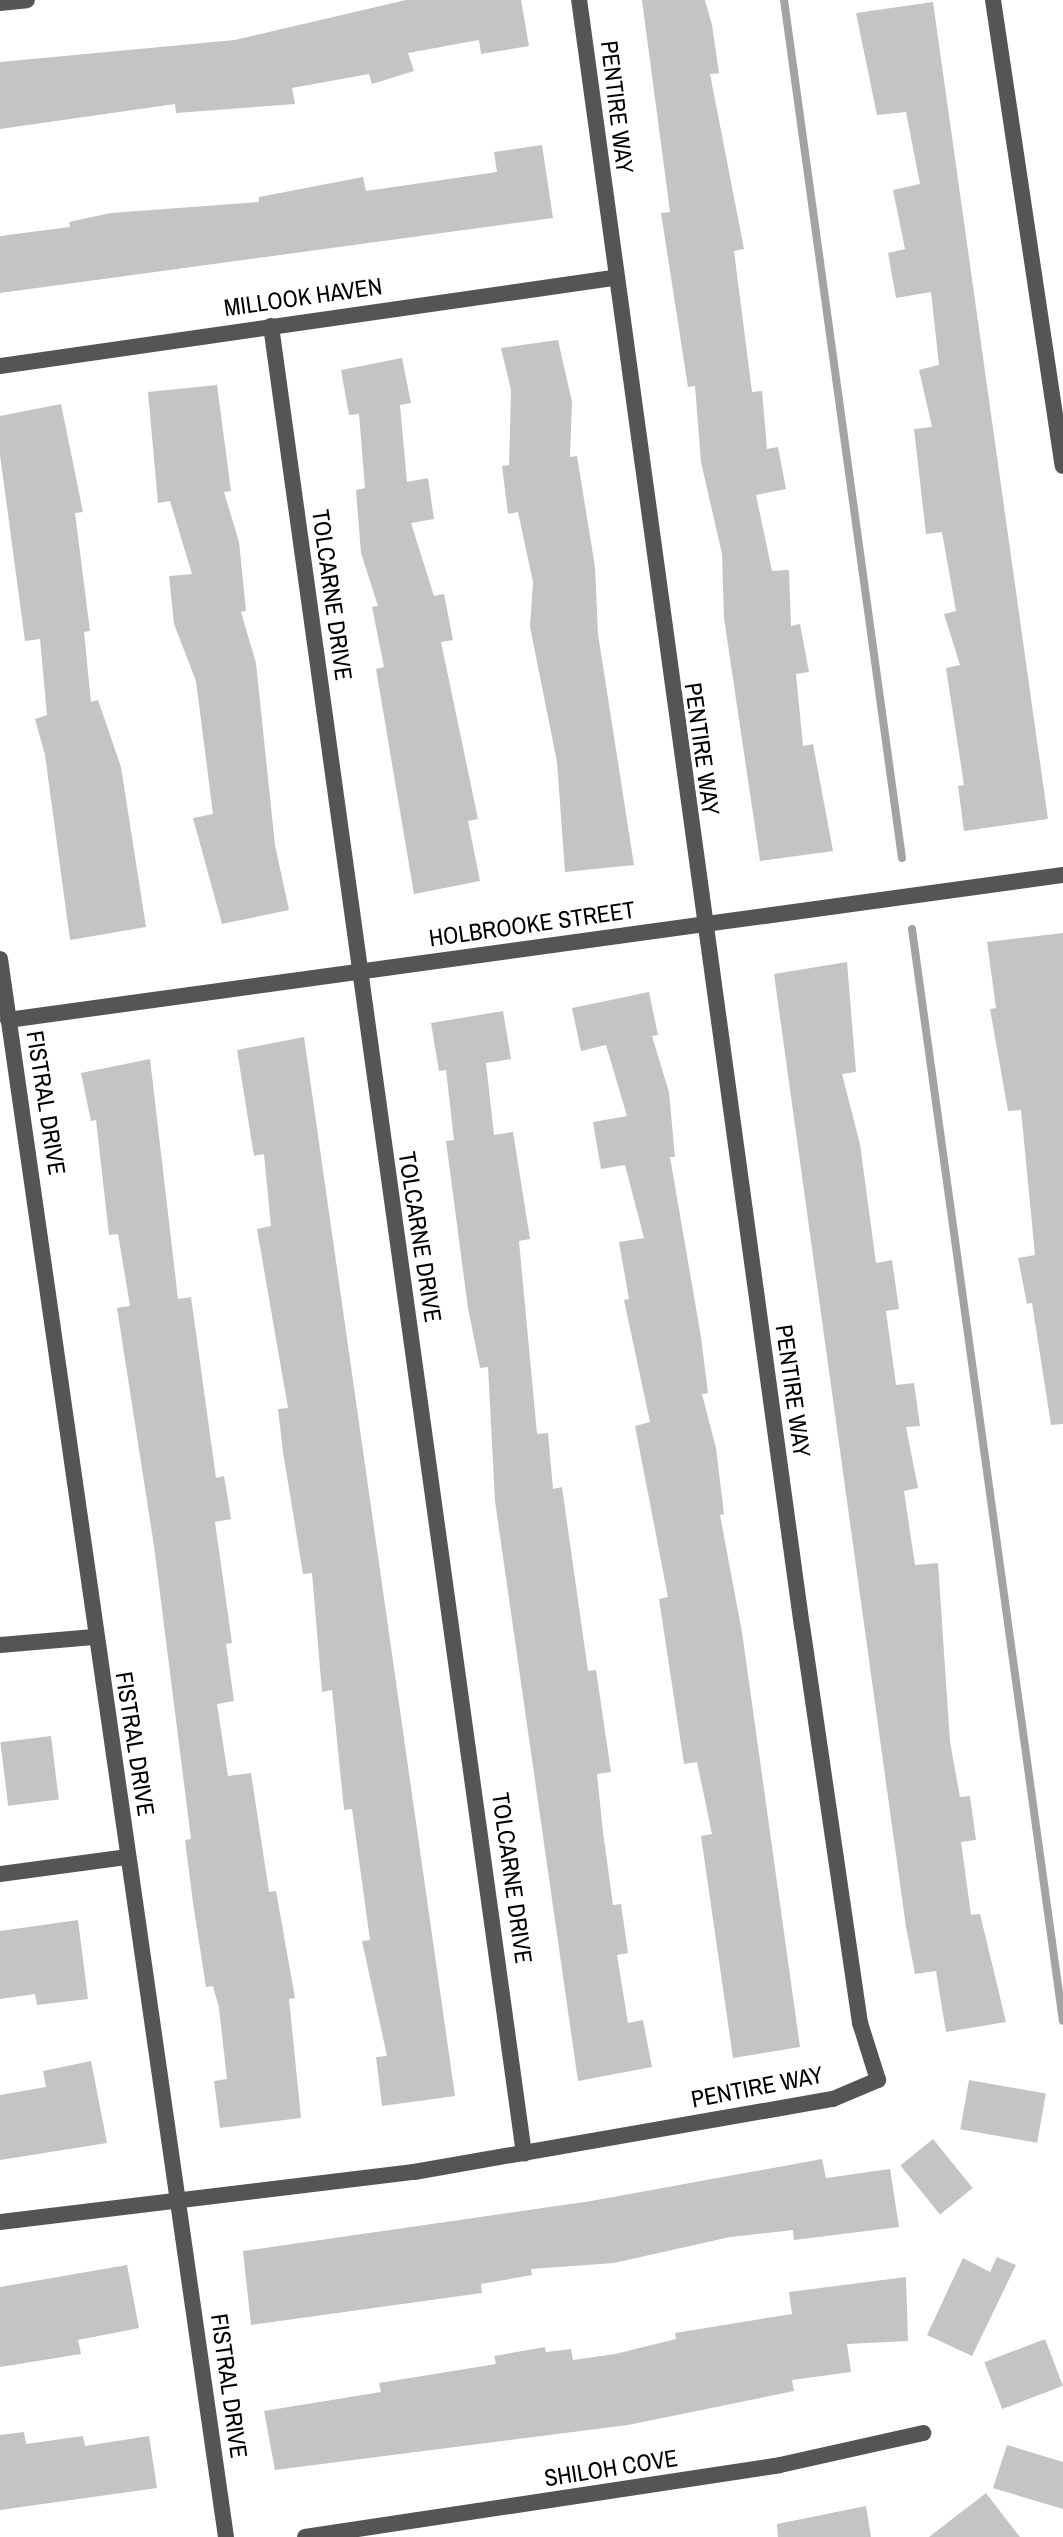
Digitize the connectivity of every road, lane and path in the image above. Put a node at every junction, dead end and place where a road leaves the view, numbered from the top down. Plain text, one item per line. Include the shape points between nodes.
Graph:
1 (27, 0) edge
2 (579, 0) edge
3 (993, 0) edge
4 (0, 3) edge
5 (613, 278) junction
6 (271, 326) junction
7 (0, 366) edge
8 (1063, 466) edge
9 (1063, 875) edge
10 (702, 925) junction
11 (0, 959) edge
12 (356, 972) junction
13 (8, 1020) junction
14 (94, 1637) junction
15 (0, 1645) edge
16 (128, 1857) junction
17 (0, 1874) edge
18 (524, 2154) junction
19 (178, 2201) junction
20 (0, 2222) edge
21 (923, 2433) dead end
22 (226, 2537) edge
23 (305, 2537) edge

1 - 4 street
2 - 5 street, PENTIRE WAY
3 - 8 street
5 - 6 street, MILLOOK HAVEN
5 - 10 street, PENTIRE WAY
6 - 7 street, MILLOOK HAVEN
6 - 12 street, TOLCARNE DRIVE
9 - 10 street, HOLBROOKE STREET
10 - 12 street, HOLBROOKE STREET
10 - 18 street, PENTIRE WAY via 860,2023 878,2080 833,2099
11 - 13 street, FISTRAL DRIVE
12 - 13 street, HOLBROOKE STREET
12 - 18 street, TOLCARNE DRIVE
13 - 14 street, FISTRAL DRIVE
14 - 15 street
14 - 16 street, FISTRAL DRIVE
16 - 17 street
16 - 19 street, FISTRAL DRIVE
18 - 19 street, PENTIRE WAY
19 - 20 street, PENTIRE WAY
19 - 22 street, FISTRAL DRIVE
21 - 23 street, SHILOH COVE via 780,2465

